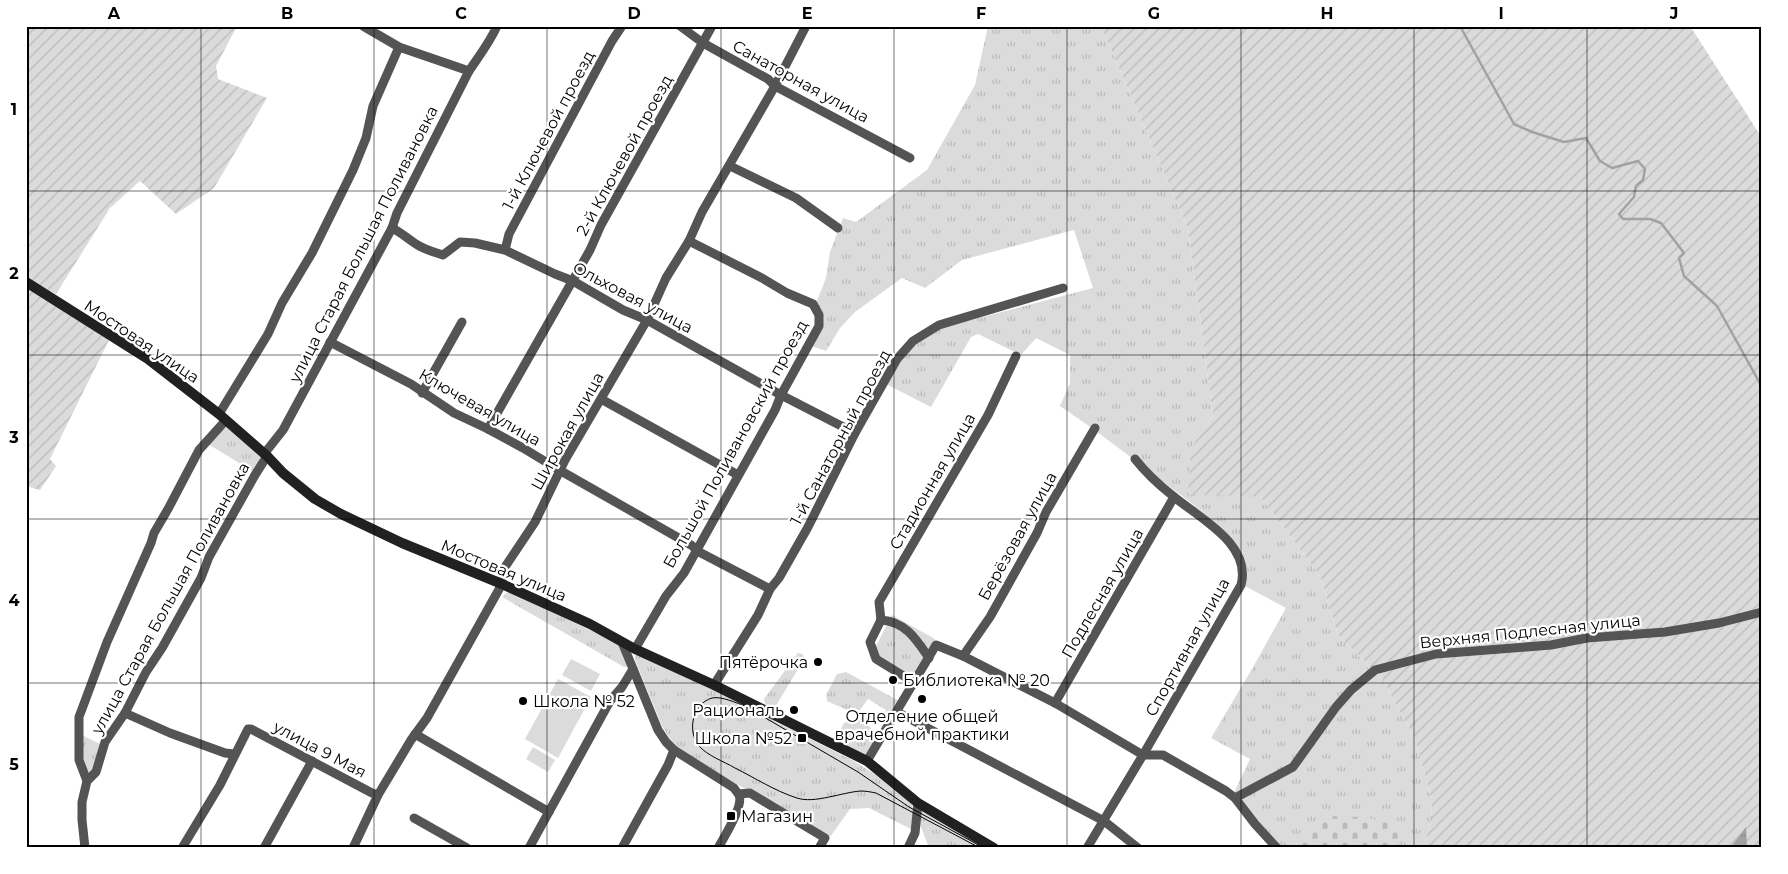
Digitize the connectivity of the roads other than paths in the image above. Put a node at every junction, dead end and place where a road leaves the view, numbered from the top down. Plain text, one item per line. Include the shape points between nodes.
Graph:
1 (363, 26) edge
2 (497, 26) edge
3 (622, 26) edge
4 (680, 26) edge
5 (712, 26) edge
6 (806, 26) edge
7 (703, 43) junction
8 (399, 47) junction
9 (469, 71) junction
10 (775, 86) junction
11 (910, 158) dead end
12 (730, 166) junction
13 (392, 228) junction
14 (838, 228) dead end
15 (689, 241) junction
16 (505, 250) junction
17 (573, 281) junction
18 (26, 282) edge
19 (1063, 288) dead end
20 (647, 320) junction
21 (462, 322) dead end
22 (330, 342) junction
23 (1016, 356) dead end
24 (422, 393) junction
25 (781, 395) junction
26 (600, 399) junction
27 (223, 417) junction
28 (1095, 428) dead end
29 (488, 429) junction
30 (855, 434) junction
31 (266, 455) junction
32 (1135, 459) dead end
33 (561, 471) junction
34 (738, 475) junction
35 (1174, 497) junction
36 (697, 549) junction
37 (502, 584) junction
38 (770, 589) junction
39 (1762, 612) edge
40 (881, 620) junction
41 (622, 642) junction
42 (635, 648) junction
43 (963, 656) junction
44 (929, 658) junction
45 (633, 669) junction
46 (915, 682) junction
47 (714, 685) junction
48 (1055, 704) junction
49 (897, 712) junction
50 (125, 713) junction
51 (415, 734) junction
52 (674, 750) junction
53 (234, 754) junction
54 (1143, 755) junction
55 (312, 761) junction
56 (867, 761) junction
57 (87, 781) junction
58 (736, 791) junction
59 (378, 795) junction
60 (1235, 798) junction
61 (918, 803) junction
62 (549, 812) junction
63 (414, 818) dead end
64 (1104, 821) junction
65 (85, 848) edge
66 (182, 848) edge
67 (264, 848) edge
68 (353, 848) edge
69 (467, 848) edge
70 (529, 848) edge
71 (622, 848) edge
72 (718, 848) edge
73 (819, 848) edge
74 (908, 848) edge
75 (994, 848) edge
76 (1087, 848) edge
77 (1138, 848) edge
78 (1277, 848) edge

1 - 8 street
2 - 9 street, улица Старая Большая Поливановка
3 - 16 street, 1-й Ключевой проезд via 509,234
4 - 7 street, Санаторная улица
5 - 7 street, 2-й Ключевой проезд
6 - 10 street, Широкая улица
7 - 10 street, Санаторная улица
7 - 17 street, 2-й Ключевой проезд
8 - 9 street
8 - 27 street, улица Старая Большая Поливановка via 373,106 366,138 353,170
9 - 13 street, улица Старая Большая Поливановка via 397,212
10 - 11 street, Санаторная улица
10 - 12 street, Широкая улица
12 - 14 street via 796,198
12 - 15 street, Широкая улица via 702,212
13 - 16 street, Ольховая улица via 427,250 443,255 460,242 475,242
13 - 22 street, улица Старая Большая Поливановка
15 - 20 street, Широкая улица via 666,278
15 - 25 street, Большой Поливановский проезд via 813,304 819,314 819,326
16 - 17 street, Ольховая улица
17 - 20 street, Ольховая улица
17 - 29 street, 2-й Ключевой проезд
18 - 27 street, Мостовая улица via 148,359
19 - 30 street, 1-й Санаторный проезд via 939,326 913,341 896,359
20 - 25 street, Ольховая улица
20 - 26 street, Широкая улица
21 - 24 street
22 - 24 street, Ключевая улица via 395,375
22 - 31 street, улица Старая Большая Поливановка via 284,430
23 - 40 street, Стадионная улица via 988,415 879,602
24 - 29 street, Ключевая улица
25 - 30 street, Ольховая улица
25 - 34 street, Большой Поливановский проезд
26 - 33 street, Широкая улица
26 - 34 street
27 - 31 street, Мостовая улица
27 - 57 street, улица Старая Большая Поливановка via 199,450 154,533 107,642 79,717 79,760
28 - 43 street, Берёзовая улица via 990,617
29 - 33 street, Ключевая улица
30 - 38 street, 1-й Санаторный проезд via 808,527
31 - 37 street, Мостовая улица via 315,499 341,514
31 - 50 street, улица Старая Большая Поливановка
32 - 35 street, Спортивная улица
33 - 36 street, Ключевая улица
33 - 37 street, Широкая улица via 535,522 503,570
34 - 36 street, Большой Поливановский проезд
35 - 48 street, Подлесная улица
35 - 54 street, Спортивная улица via 1220,531 1235,550 1243,576 1241,585
36 - 38 street, Ключевая улица
36 - 42 street, Большой Поливановский проезд
37 - 41 street, Мостовая улица
37 - 51 street, Широкая улица
38 - 47 street, 1-й Санаторный проезд via 758,615
39 - 60 street, Верхняя Подлесная улица via 1665,632 1436,654 1375,670 1336,707 1293,767
40 - 44 street via 893,621 907,630
40 - 46 street via 870,642 876,659
41 - 42 street, Мостовая улица
41 - 45 street
42 - 47 street, Мостовая улица
43 - 44 street via 936,645
43 - 48 street
44 - 46 street
45 - 52 street via 658,730
45 - 62 street via 610,701
46 - 49 street
47 - 56 street, Мостовая улица
48 - 54 street
49 - 56 street
49 - 64 street
50 - 53 street via 170,733
50 - 57 street, улица Старая Большая Поливановка via 106,742 96,772
51 - 59 street, Широкая улица
51 - 62 street
52 - 58 street
52 - 71 street
53 - 55 street, улица 9 Мая via 251,729
53 - 66 street via 220,785
54 - 60 street via 1163,755
54 - 64 street, Спортивная улица
55 - 59 street, улица 9 Мая
55 - 67 street
56 - 61 street, Мостовая улица
57 - 65 street, улица Старая Большая Поливановка via 82,802
58 - 72 street via 740,801
58 - 73 street via 750,793 825,838
59 - 68 street, Широкая улица
60 - 78 street
61 - 74 street via 915,833
61 - 75 street, Мостовая улица
62 - 70 street
63 - 69 street
64 - 76 street, Спортивная улица
64 - 77 street

